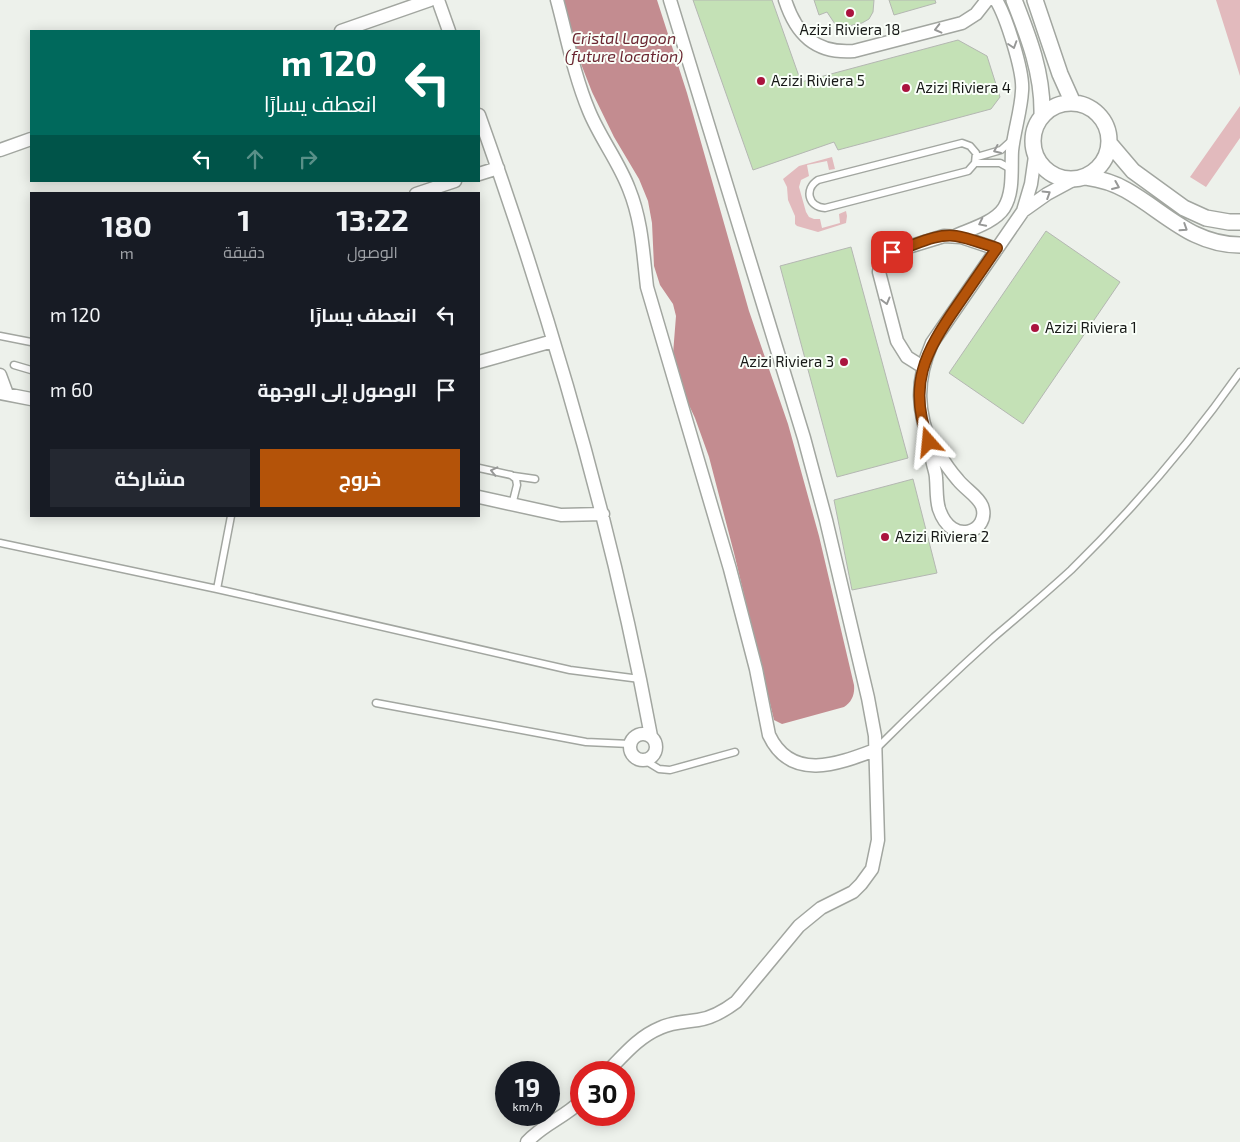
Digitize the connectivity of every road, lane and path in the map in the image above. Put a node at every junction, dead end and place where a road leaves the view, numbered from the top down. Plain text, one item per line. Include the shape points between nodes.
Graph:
1 (430, 0) edge
2 (438, 0) edge
3 (557, 0) edge
4 (670, 0) edge
5 (785, 0) edge
6 (987, 0) edge
7 (996, 0) edge
8 (1014, 0) edge
9 (1035, 0) edge
10 (344, 30) edge
11 (449, 30) edge
12 (1074, 103) junction
13 (1042, 115) junction
14 (480, 118) edge
15 (1014, 136) junction
16 (30, 139) edge
17 (1110, 144) junction
18 (0, 150) edge
19 (1036, 156) junction
20 (976, 160) junction
21 (498, 168) junction
22 (1011, 169) junction
23 (480, 174) edge
24 (1079, 178) junction
25 (452, 182) edge
26 (422, 192) edge
27 (1023, 211) junction
28 (1240, 222) edge
29 (955, 236) junction
30 (1240, 245) edge
31 (997, 248) junction
32 (0, 336) edge
33 (553, 341) junction
34 (30, 342) edge
35 (480, 362) edge
36 (14, 366) dead end
37 (923, 367) junction
38 (30, 370) edge
39 (1240, 372) edge
40 (0, 376) edge
41 (4, 393) edge
42 (30, 399) edge
43 (933, 451) junction
44 (480, 468) edge
45 (514, 476) junction
46 (535, 479) dead end
47 (480, 497) edge
48 (512, 504) junction
49 (603, 514) junction
50 (231, 517) edge
51 (0, 542) edge
52 (217, 588) junction
53 (640, 679) junction
54 (376, 703) dead end
55 (651, 736) junction
56 (630, 744) junction
57 (876, 750) junction
58 (736, 752) dead end
59 (646, 761) junction
60 (618, 1061) edge
61 (570, 1110) edge
62 (527, 1142) edge

1 - 10 street
2 - 11 street
3 - 57 street via 589,113 621,171 635,205 647,287 730,569 756,668 769,735 783,755 805,766 831,764
4 - 57 street via 815,479 868,698
6 -> 5 street via 976,14 962,22 854,51 836,51 805,36 794,23
7 -> 15 street via 1019,63 1022,81
8 - 13 street via 1038,65
9 - 12 street via 1057,67
12 - 13 street via 1057,105
12 - 17 street via 1097,112 1107,126
13 - 19 street via 1034,130
14 - 21 street
15 -> 20 lane via 1001,150
15 - 22 street
16 - 18 street
17 - 24 street via 1100,167
17 - 28 street via 1132,171 1184,208 1206,218
19 - 24 street via 1050,174
19 - 27 street
20 - 20 lane via 976,153 970,146 957,144 818,180 811,186 809,195 816,206 825,208 965,172
20 - 22 lane via 1000,163
21 - 23 street
21 - 33 street
22 -> 29 street via 1009,197 1002,211
27 -> 24 street
24 -> 30 street via 1106,182 1126,190 1195,236 1216,243
25 - 26 street
27 - 31 street
29 - 31 street
29 -> 37 street via 938,237 892,252 884,256 880,264 879,272 897,341 907,357
31 - 37 street via 932,343
32 - 34 lane
33 - 35 street
33 - 49 street
36 - 38 lane
37 - 43 street via 920,405
39 - 57 lane via 1176,456 1101,540 1039,600 955,672
40 - 41 street
41 - 42 street
43 - 43 street via 931,456 942,516 955,531 972,531 980,523 982,506 938,452
45 -> 44 lane
45 - 46 lane
45 - 48 lane via 517,485
47 - 48 street
48 - 49 street via 561,515
49 - 53 street
50 - 52 lane
51 - 52 lane
52 - 53 lane via 570,670
53 - 55 street
54 - 56 lane via 586,742
55 - 56 street via 641,734
55 - 59 street via 657,745 656,750
56 - 59 street via 632,755
57 - 60 street via 878,840 872,869 862,884 821,908 799,926 727,1009 708,1018 670,1024 652,1031
58 - 59 lane via 670,770 659,769
61 - 62 street

